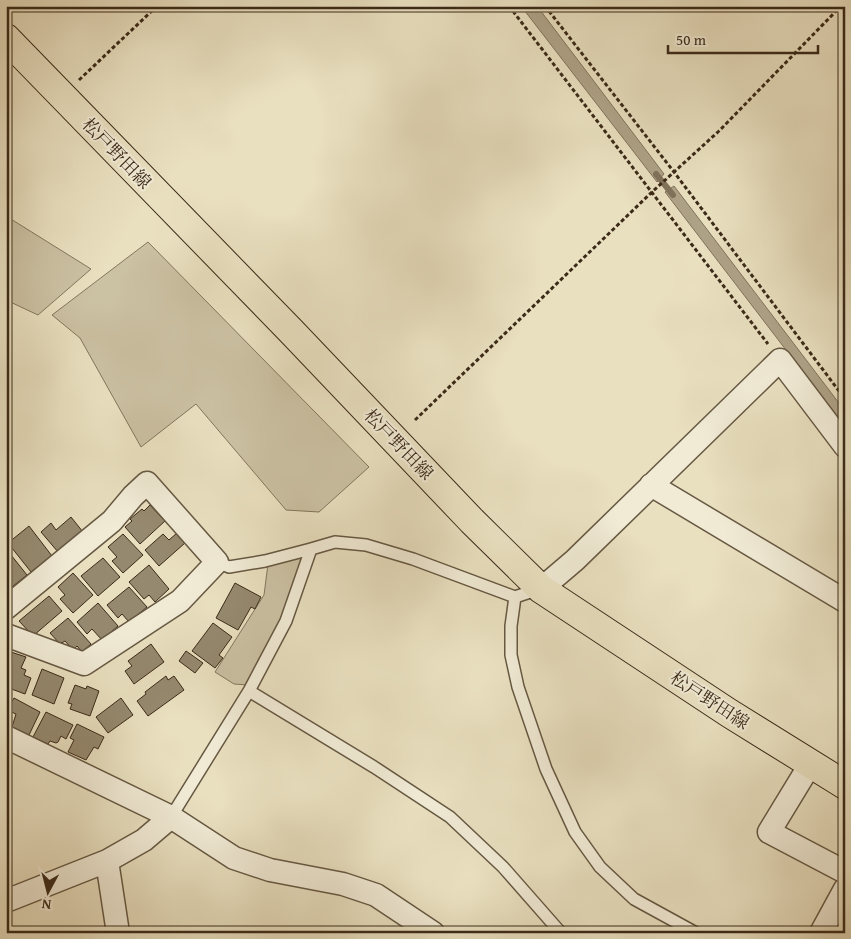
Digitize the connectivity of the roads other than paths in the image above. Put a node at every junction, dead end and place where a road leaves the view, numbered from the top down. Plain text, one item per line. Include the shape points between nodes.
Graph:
1 (6, 38) edge
2 (845, 446) edge
3 (651, 485) junction
4 (311, 549) junction
5 (216, 562) junction
6 (541, 589) junction
7 (515, 597) junction
8 (845, 601) edge
9 (6, 608) edge
10 (6, 636) edge
11 (249, 691) junction
12 (6, 737) edge
13 (811, 763) junction
14 (845, 785) edge
15 (171, 817) junction
16 (107, 861) junction
17 (845, 872) edge
18 (845, 889) edge
19 (6, 901) edge
20 (118, 933) edge
21 (433, 933) edge
22 (561, 933) edge
23 (696, 933) edge
24 (821, 933) edge

1 - 6 main road, 松戸野田線
2 - 3 street via 780,360
3 - 6 street
3 - 8 street
4 - 5 lane via 229,566
4 - 7 lane via 335,542 366,545
4 - 11 lane via 286,621
5 - 9 street via 147,483 112,521
5 - 10 street via 180,601 84,664
6 - 7 lane
6 - 13 main road, 松戸野田線 via 728,713
7 - 23 lane via 511,655 518,686 546,769 575,832 600,867 634,899
11 - 15 lane
11 - 22 lane via 450,817 504,867
12 - 15 street
13 - 14 main road, 松戸野田線
13 - 17 street via 769,832
15 - 16 street via 144,840
15 - 21 street via 234,858 270,870 343,884 376,895
16 - 19 street
16 - 20 street
18 - 24 street

